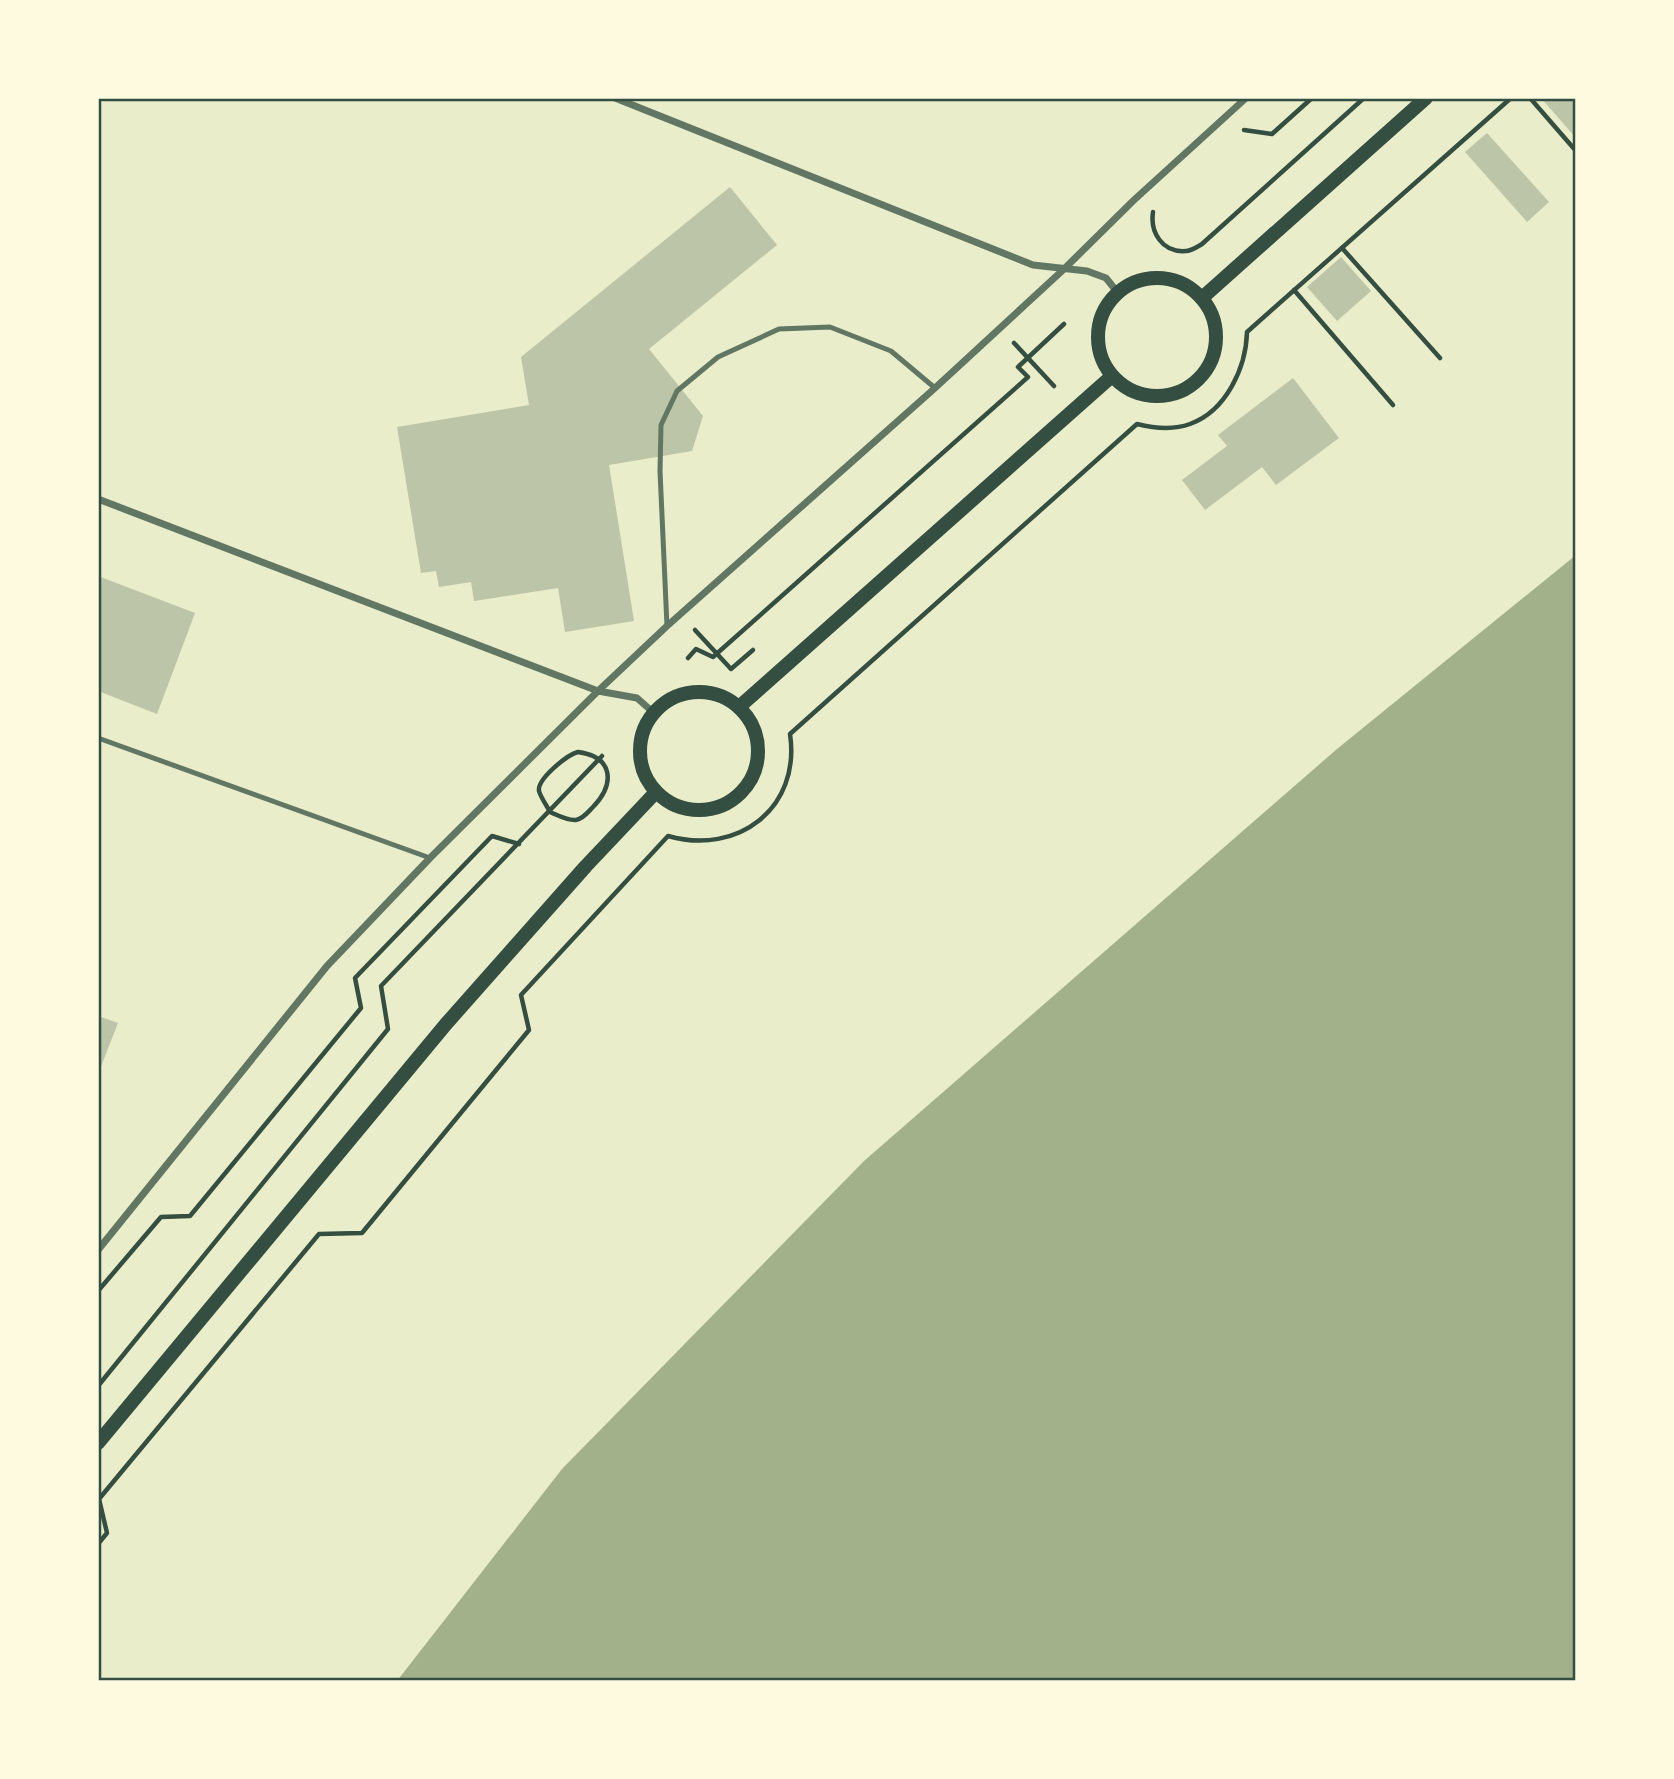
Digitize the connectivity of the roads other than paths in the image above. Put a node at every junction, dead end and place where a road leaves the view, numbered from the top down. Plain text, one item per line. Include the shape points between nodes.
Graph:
1 (615, 98) edge
2 (1246, 98) edge
3 (1426, 98) edge
4 (1063, 270) junction
5 (1118, 293) junction
6 (1202, 298) junction
7 (1112, 376) junction
8 (935, 388) junction
9 (98, 499) edge
10 (667, 626) junction
11 (598, 691) junction
12 (739, 707) junction
13 (654, 713) junction
14 (98, 738) edge
15 (656, 792) junction
16 (430, 858) junction
17 (98, 1250) edge
18 (98, 1443) edge

1 - 4 street via 1033,265
2 - 4 street
3 - 6 main road
4 - 5 street via 1106,278
4 - 8 street
5 - 6 main road via 1133,282 1152,277 1172,279
5 - 7 main road via 1103,310 1097,329 1098,350
6 - 7 main road via 1214,320 1217,339 1213,358 1190,387 1152,397 1134,393
7 - 12 main road
8 - 10 street
8 - 10 lane via 891,351 830,327 779,329 718,357 677,391 661,425
9 - 11 street
10 - 11 street
11 - 13 street via 637,698
11 - 16 street
12 - 13 main road via 714,693 694,691 675,696
12 - 15 main road via 757,733 759,752 746,788 732,802 695,811 676,806
13 - 15 main road via 640,743 641,763
14 - 16 lane
15 - 18 main road via 446,1024
16 - 17 street via 327,966

